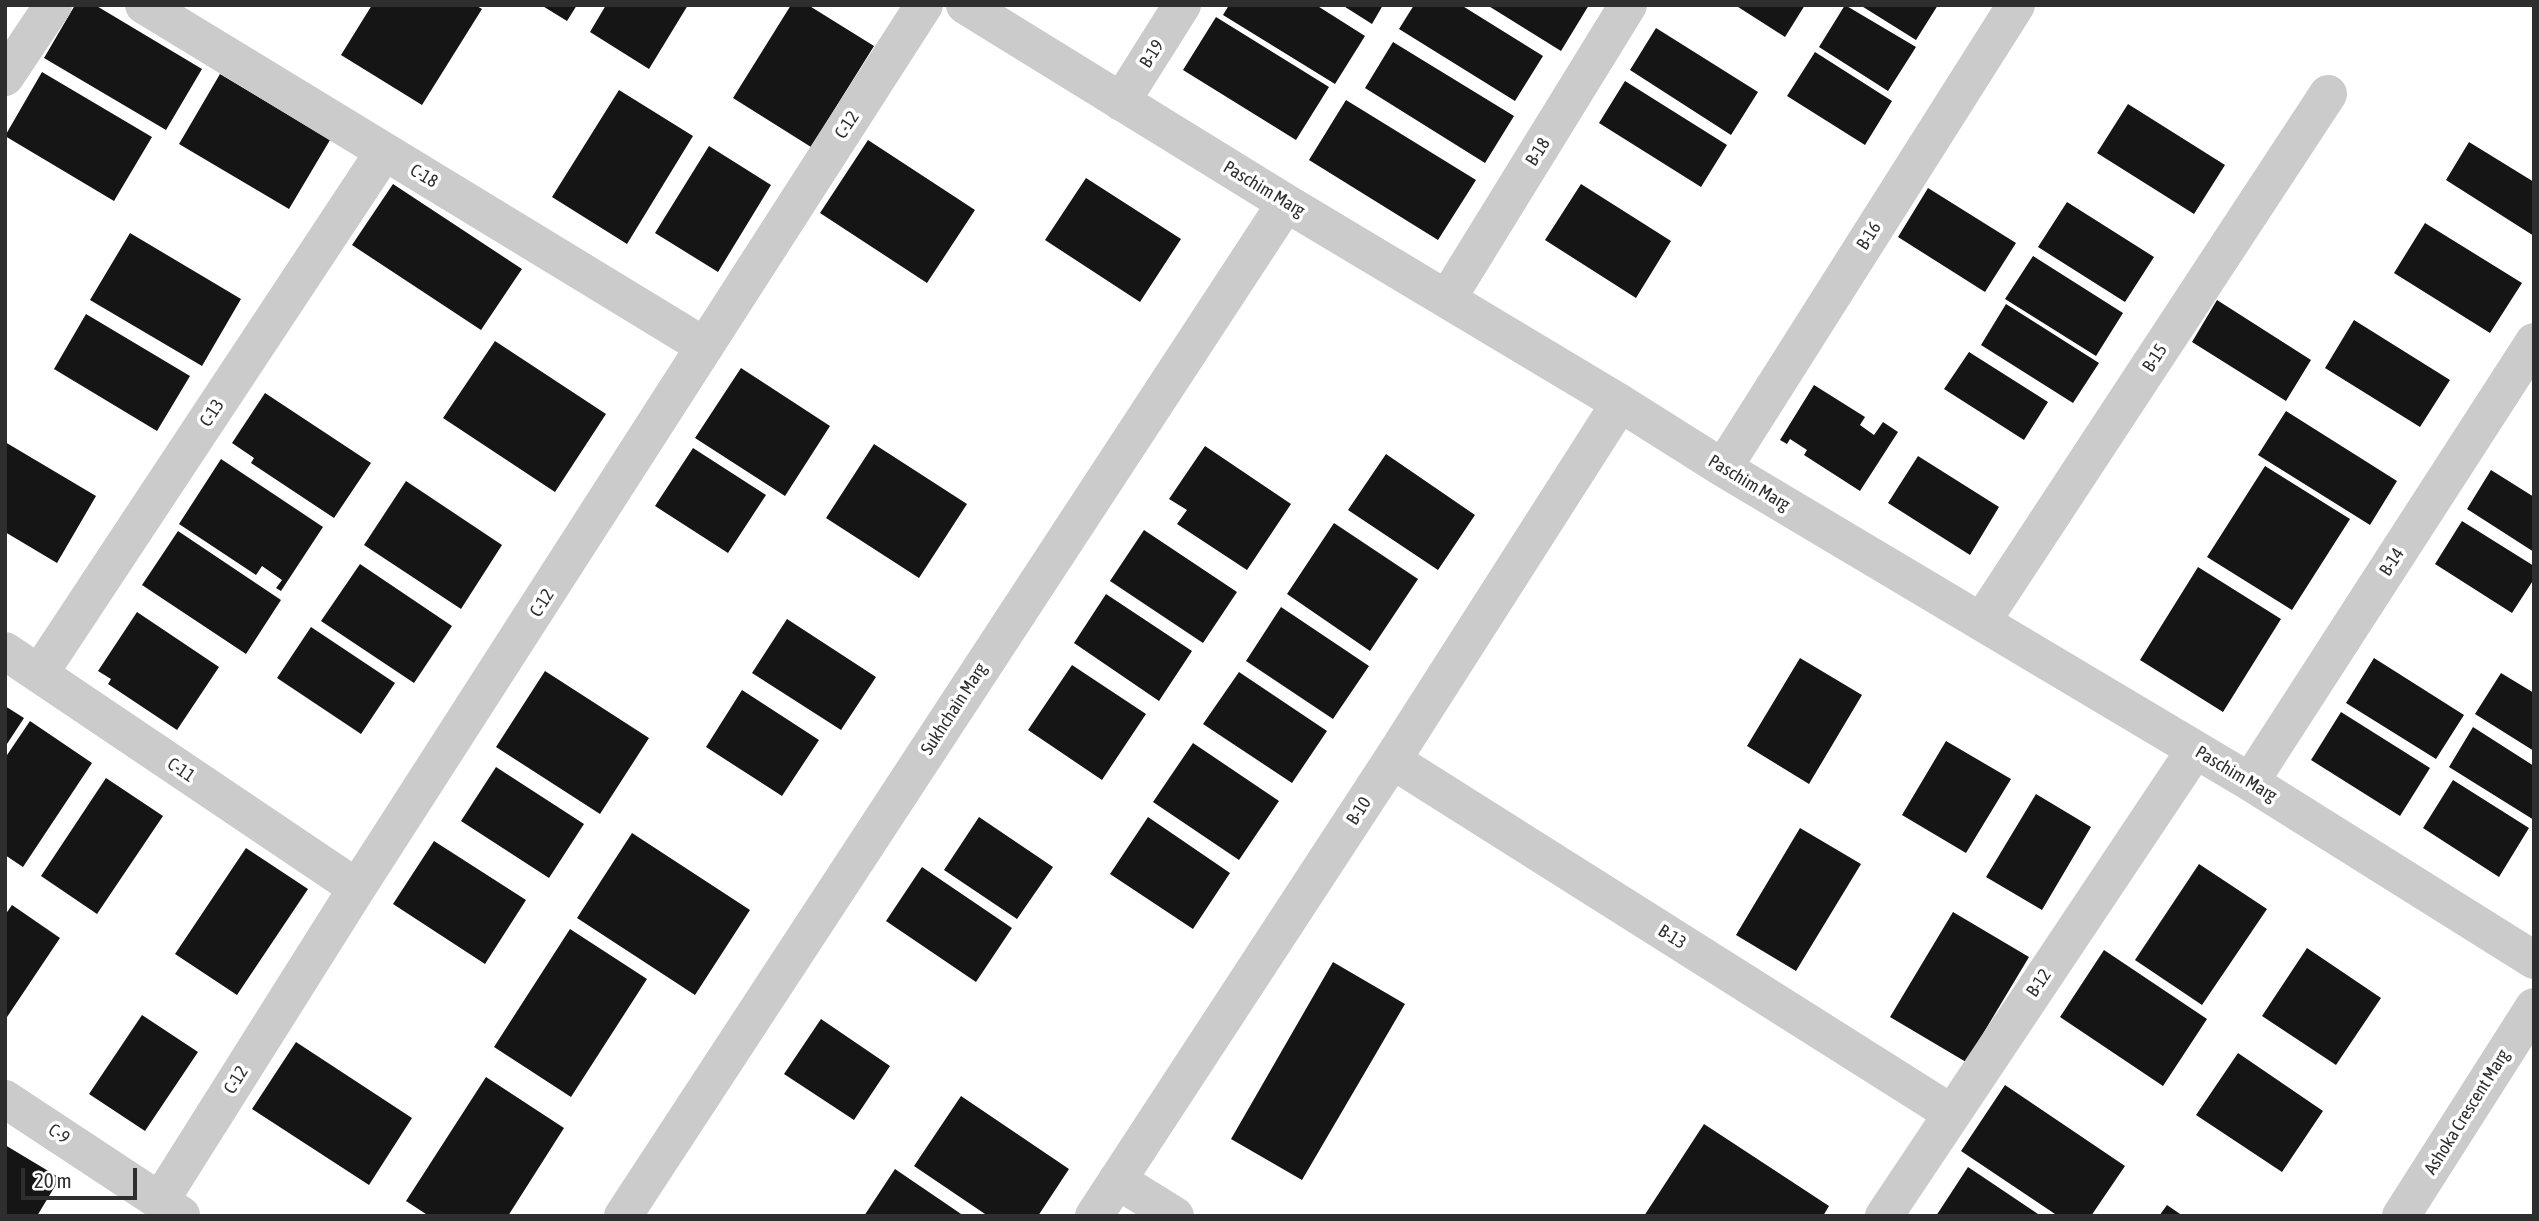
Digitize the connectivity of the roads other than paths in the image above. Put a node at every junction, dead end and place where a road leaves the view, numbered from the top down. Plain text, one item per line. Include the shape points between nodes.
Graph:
1 (53, 5) edge
2 (144, 5) edge
3 (924, 5) edge
4 (965, 5) edge
5 (1182, 5) edge
6 (1628, 5) edge
7 (2016, 5) edge
8 (5, 77) edge
9 (2329, 94) dead end
10 (1121, 102) junction
11 (384, 152) junction
12 (1286, 203) junction
13 (1447, 299) junction
14 (2534, 342) edge
15 (704, 346) junction
16 (1620, 403) junction
17 (1723, 468) junction
18 (1982, 621) junction
19 (5, 651) edge
20 (39, 674) junction
21 (2195, 750) junction
22 (1392, 760) junction
23 (2250, 782) junction
24 (357, 888) junction
25 (2534, 960) edge
26 (2534, 1007) edge
27 (5, 1099) edge
28 (1951, 1113) junction
29 (1116, 1180) junction
30 (171, 1208) edge
31 (623, 1216) edge
32 (1094, 1216) edge
33 (1175, 1216) edge
34 (1884, 1216) edge
35 (2401, 1216) edge

1 - 8 street
2 - 11 street, C-18
3 - 15 street, C-12
4 - 10 street, Paschim Marg
5 - 10 street, B-19
6 - 13 street, B-18
7 - 17 street, B-16
9 - 18 street, B-15
10 - 12 street, Paschim Marg
11 - 15 street, C-18
11 - 20 street, C-13
12 - 13 street, Paschim Marg
12 - 31 street, Sukhchain Marg
13 - 16 street, Paschim Marg
14 - 23 street, B-14
15 - 24 street, C-12
16 - 17 street, Paschim Marg
16 - 22 street, B-10
17 - 18 street, Paschim Marg
18 - 21 street, Paschim Marg
19 - 20 street, C-11
20 - 24 street, C-11
21 - 23 street, Paschim Marg
21 - 28 street, B-12
22 - 28 street, B-13
22 - 29 street, B-10
23 - 25 street, Paschim Marg
24 - 30 street, C-12
26 - 35 street, Ashoka Crescent Marg
27 - 30 street, C-9
28 - 34 street, B-12
29 - 32 street, B-10
29 - 33 street

